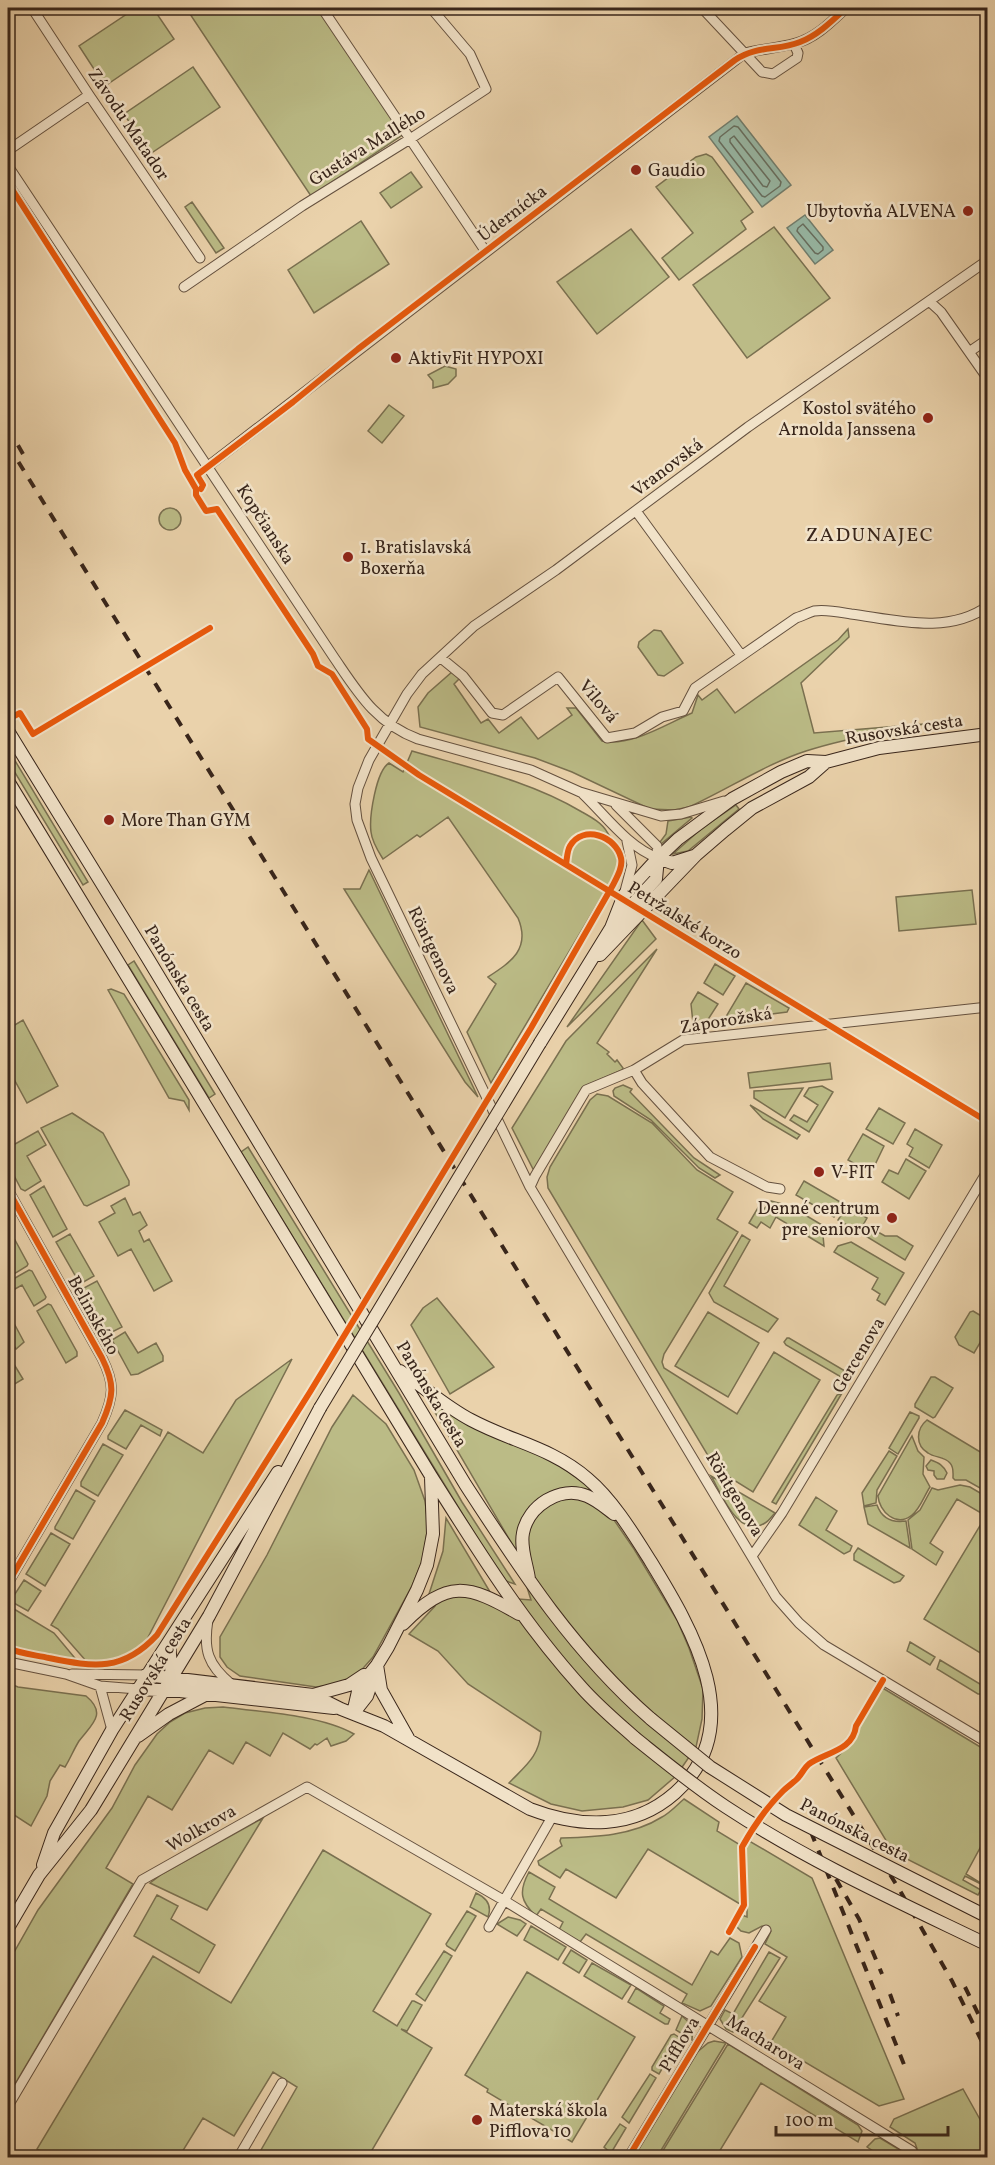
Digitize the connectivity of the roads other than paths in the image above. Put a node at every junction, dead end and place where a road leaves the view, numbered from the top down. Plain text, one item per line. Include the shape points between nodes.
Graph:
1 (32, 8) edge
2 (322, 8) edge
3 (431, 8) edge
4 (702, 8) edge
5 (846, 8) edge
6 (794, 44) junction
7 (744, 53) junction
8 (89, 95) junction
9 (410, 139) junction
10 (8, 148) edge
11 (8, 166) edge
12 (486, 252) junction
13 (200, 258) dead end
14 (987, 260) edge
15 (184, 287) dead end
16 (929, 301) junction
17 (987, 339) edge
18 (969, 352) junction
19 (987, 379) edge
20 (207, 467) junction
21 (636, 511) junction
22 (987, 606) edge
23 (741, 655) junction
24 (441, 658) junction
25 (390, 724) junction
26 (8, 731) edge
27 (987, 734) edge
28 (826, 762) junction
29 (8, 781) edge
30 (580, 792) junction
31 (732, 799) junction
32 (615, 803) junction
33 (627, 841) junction
34 (696, 855) junction
35 (658, 858) junction
36 (624, 895) junction
37 (611, 928) junction
38 (582, 974) junction
39 (987, 1007) edge
40 (634, 1070) junction
41 (987, 1170) edge
42 (530, 1187) junction
43 (780, 1189) dead end
44 (8, 1190) edge
45 (394, 1367) junction
46 (320, 1408) junction
47 (431, 1476) junction
48 (624, 1523) junction
49 (753, 1556) junction
50 (529, 1581) junction
51 (8, 1583) edge
52 (209, 1616) junction
53 (522, 1616) junction
54 (396, 1632) junction
55 (169, 1642) junction
56 (8, 1662) edge
57 (377, 1665) junction
58 (66, 1674) junction
59 (146, 1675) junction
60 (171, 1678) junction
61 (231, 1684) junction
62 (100, 1686) junction
63 (137, 1689) junction
64 (163, 1691) junction
65 (180, 1691) junction
66 (207, 1694) junction
67 (313, 1695) junction
68 (347, 1711) junction
69 (112, 1730) junction
70 (408, 1738) junction
71 (132, 1740) junction
72 (987, 1743) edge
73 (552, 1817) junction
74 (39, 1875) junction
75 (505, 1900) junction
76 (987, 1917) edge
77 (489, 1927) dead end
78 (8, 1928) edge
79 (766, 1930) dead end
80 (987, 1945) edge
81 (708, 2024) junction
82 (282, 2084) dead end
83 (8, 2106) edge
84 (238, 2157) edge
85 (628, 2157) edge
86 (915, 2157) edge

1 - 8 street, Závodu Matador
2 - 9 street
3 - 9 street, Gustáva Mallého via 470,54 486,89
4 - 7 street
5 - 6 street, Údernícka via 822,30
6 - 7 street, Údernícka
6 - 7 street via 796,58 773,75 762,72
7 - 12 street, Údernícka
8 - 10 street
8 - 13 street, Závodu Matador
9 - 12 street
9 - 15 street, Gustáva Mallého via 308,202
11 - 20 street, Kopčianska
12 - 20 street, Údernícka
14 - 16 street, Vranovská
16 - 18 street
16 - 21 street, Vranovská
17 - 18 street
18 - 19 street
20 - 25 street, Kopčianska via 368,707
21 - 23 street
21 - 24 street, Vranovská via 474,626
22 - 23 street, Vilová via 949,623 814,611 796,618
23 - 24 street, Vilová via 695,688 683,711 662,717 635,733 607,738 558,677 503,715 492,713 463,676
24 - 25 street, Vranovská via 422,674
25 - 30 street, Kopčianska via 418,739 531,770
25 - 42 street, Röntgenova via 358,788 356,810 360,831
26 - 45 street, Panónska cesta
27 - 28 street, Rusovská cesta via 879,748
28 - 31 street, Rusovská cesta via 807,761
28 - 34 street, Rusovská cesta via 809,777 752,808
29 - 47 street
30 - 32 street, Kopčianska
30 - 33 street, Kopčianska
31 - 32 street, Kopčianska via 661,816
31 - 35 street, Rusovská cesta
32 - 35 street, Kopčianska via 657,846
33 - 35 street, Kopčianska
33 - 36 street via 632,865
34 - 35 street via 672,863
34 - 38 street, Rusovská cesta
35 - 36 street, Rusovská cesta
35 - 37 street via 656,879
36 - 37 street, Rusovská cesta
37 - 38 street, Rusovská cesta
38 - 46 street, Rusovská cesta, bridge
39 - 40 street, Záporožská via 683,1040
40 - 42 street via 582,1094
40 - 43 street via 710,1156 767,1187
41 - 49 street, Gercenova
42 - 49 street, Röntgenova
44 - 51 street, Belinského via 102,1358 112,1392 102,1423
45 - 48 street via 468,1419 540,1448 571,1466 607,1498
45 - 50 street, Panónska cesta
46 - 52 street, Rusovská cesta
46 - 55 street, Rusovská cesta
47 - 53 street
47 - 54 street via 432,1544 417,1590
48 - 50 street via 587,1496 567,1494 547,1500 532,1513 523,1534
48 - 73 street via 661,1579 695,1642 711,1693 708,1737 696,1767 679,1790 645,1815 584,1822
49 - 72 street, Röntgenova via 784,1607 824,1645
50 - 76 street, Panónska cesta, bridge via 600,1671 710,1767 786,1815
52 - 60 street, Rusovská cesta
52 - 61 street, Rusovská cesta via 208,1658 218,1674
53 - 54 street via 485,1596 452,1591 428,1601
53 - 80 street, bridge via 584,1690 694,1785 837,1871
54 - 57 street
55 - 59 street, Rusovská cesta
55 - 60 street
56 - 58 street
57 - 67 street via 349,1685
57 - 68 street via 367,1696
57 - 70 street via 381,1690
58 - 59 street
58 - 62 street
59 - 60 street
59 - 63 street, Rusovská cesta
60 - 61 street
60 - 64 street, Rusovská cesta
60 - 65 street
61 - 67 street
62 - 63 street
62 - 69 street, Rusovská cesta
63 - 64 street
63 - 69 street, Rusovská cesta
64 - 65 street
64 - 71 street, Rusovská cesta
65 - 66 street
66 - 68 street
66 - 71 street, Rusovská cesta
67 - 68 street
68 - 70 street
69 - 74 street, Rusovská cesta via 54,1833
70 - 73 street via 511,1799
71 - 74 street, Rusovská cesta via 91,1810
73 - 75 street
74 - 78 street, Rusovská cesta
75 - 77 street
75 - 81 street, Macharova
75 - 83 street, Wolkrova via 307,1787 142,1880
79 - 81 street, Pifflova
81 - 85 street, Pifflova
81 - 86 street, Macharova via 912,2151
82 - 84 street

